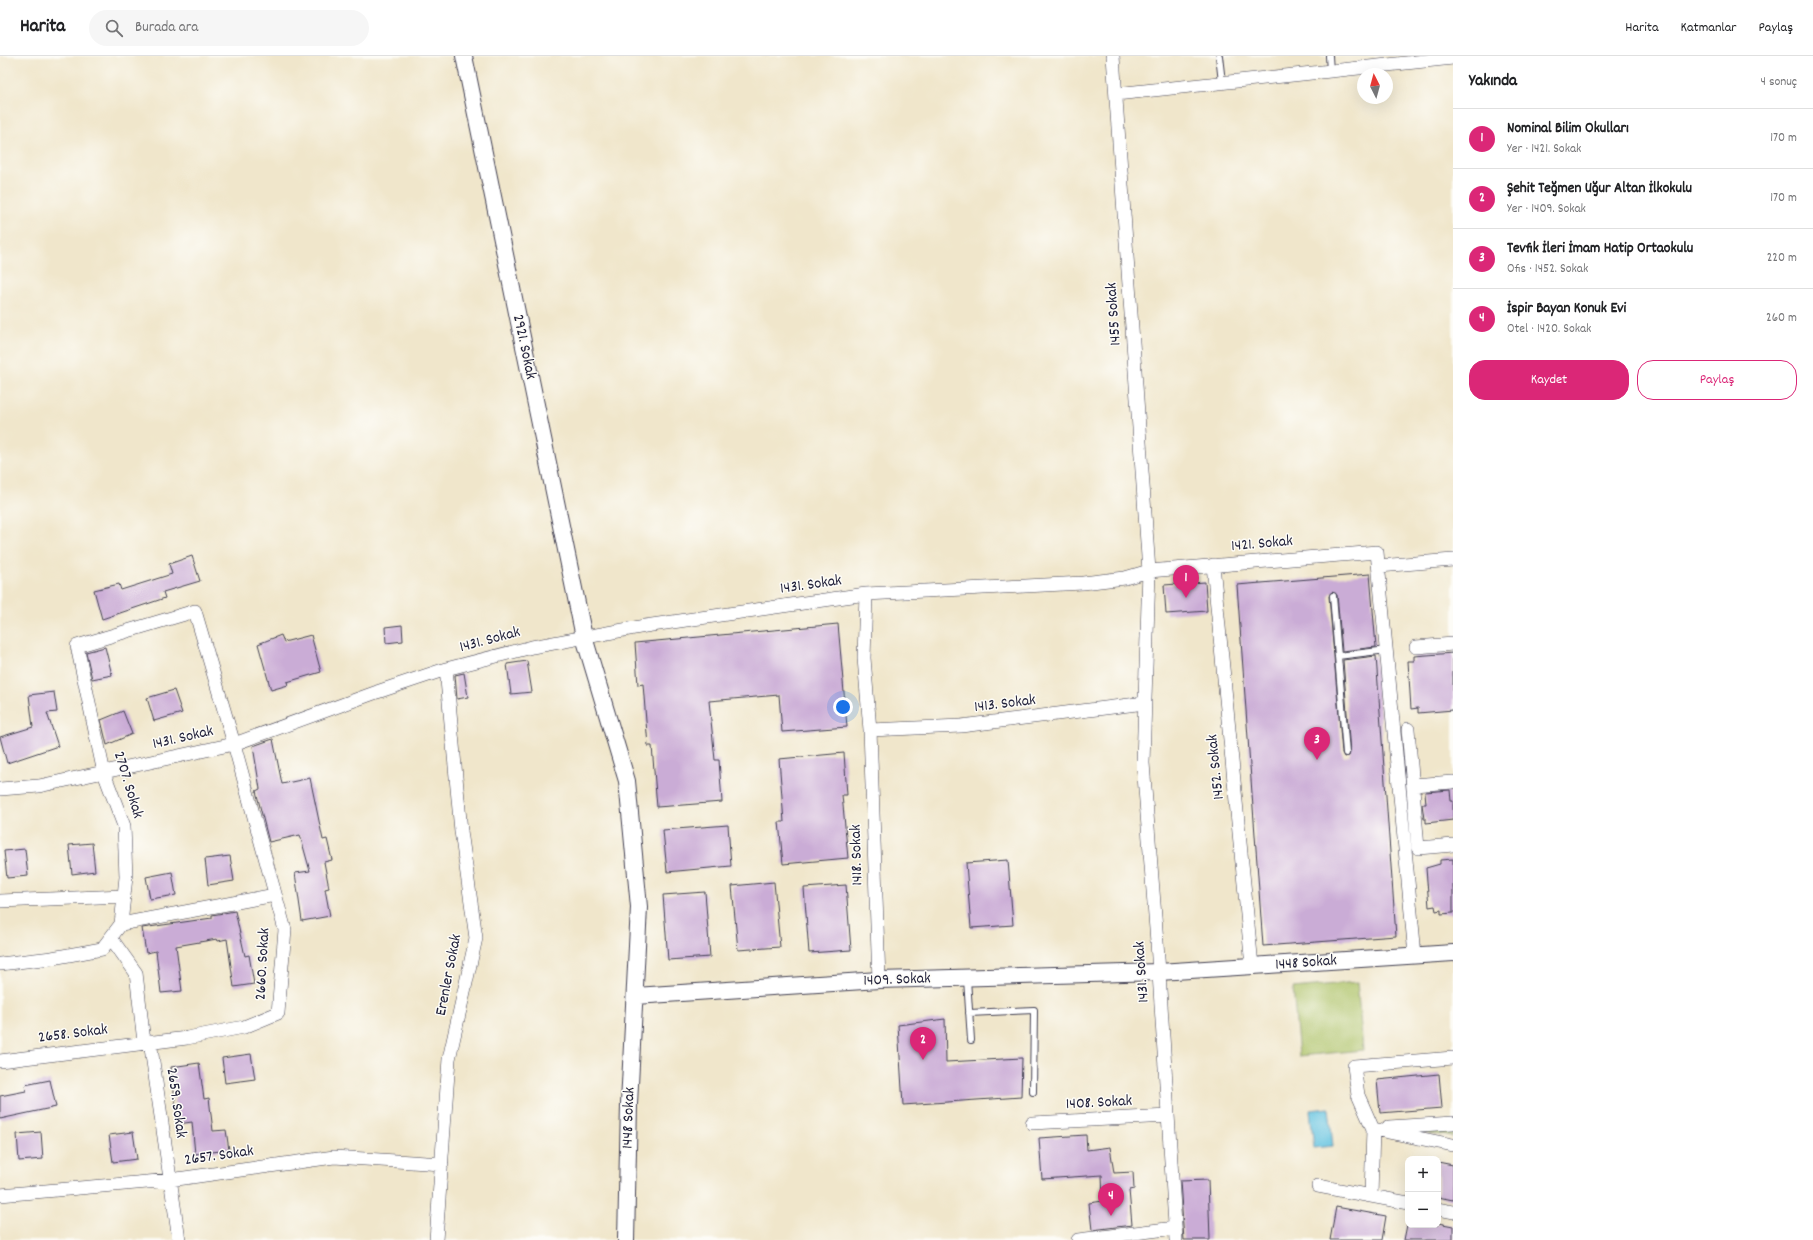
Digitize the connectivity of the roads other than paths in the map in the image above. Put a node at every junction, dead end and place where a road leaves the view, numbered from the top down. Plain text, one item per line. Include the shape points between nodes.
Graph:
1 (464, 56) edge
2 (1113, 56) edge
3 (1218, 56) edge
4 (1329, 56) edge
5 (1453, 58) edge
6 (1398, 60) edge
7 (1330, 71) junction
8 (1222, 82) junction
9 (1116, 94) junction
10 (1453, 560) edge
11 (1213, 565) junction
12 (1379, 566) junction
13 (1149, 571) junction
14 (866, 594) junction
15 (1333, 596) dead end
16 (194, 611) joint
17 (584, 637) junction
18 (1453, 644) edge
19 (1416, 647) dead end
20 (1387, 650) junction
21 (1338, 656) junction
22 (446, 670) junction
23 (1144, 703) junction
24 (1408, 729) dead end
25 (870, 730) junction
26 (234, 744) junction
27 (1346, 753) dead end
28 (104, 773) junction
29 (1453, 782) edge
30 (1413, 785) junction
31 (0, 789) edge
32 (1453, 845) edge
33 (275, 895) junction
34 (124, 896) junction
35 (0, 901) edge
36 (122, 924) junction
37 (111, 938) junction
38 (1453, 953) edge
39 (1415, 955) junction
40 (0, 964) edge
41 (1252, 966) junction
42 (1159, 972) junction
43 (967, 977) junction
44 (879, 980) junction
45 (636, 996) junction
46 (969, 1013) junction
47 (971, 1040) dead end
48 (147, 1042) junction
49 (1453, 1058) edge
50 (0, 1061) edge
51 (1033, 1092) dead end
52 (1168, 1116) junction
53 (1453, 1122) edge
54 (1032, 1123) dead end
55 (1372, 1129) junction
56 (1453, 1145) edge
57 (442, 1164) junction
58 (170, 1180) junction
59 (1318, 1186) dead end
60 (0, 1195) edge
61 (1371, 1196) junction
62 (1405, 1202) edge
63 (1441, 1210) edge
64 (1453, 1212) edge
65 (1176, 1234) edge
66 (179, 1240) edge
67 (436, 1240) edge
68 (626, 1240) edge
69 (1078, 1240) edge

1 - 17 street, 2921. Sokak
2 - 9 street, 1455 Sokak
3 - 8 lane
4 - 7 lane
5 - 6 street
6 - 7 street
7 - 8 street
8 - 9 street
9 - 13 street, 1455 Sokak
10 - 12 street
11 - 12 street, 1421. Sokak via 1377,552
11 - 13 street, 1421. Sokak
11 - 41 street, 1452. Sokak
12 - 20 street
13 - 14 street, 1421. Sokak via 1125,578 1083,583
13 - 23 street, 1455 Sokak
14 - 17 street, 1431. Sokak
14 - 25 street, 1431. Sokak via 864,658
15 - 21 lane
16 - 26 street, 2660. Sokak
16 - 28 street, 2707. Sokak via 77,646
17 - 22 street, 1431. Sokak via 532,647
17 - 45 street, 2921. Sokak via 626,781 638,907
18 - 19 street
20 - 21 lane
20 - 39 street
21 - 27 lane
22 - 26 street, 1431. Sokak
22 - 57 street, Erenler Sokak via 461,831 476,938 449,1059
23 - 25 street, 1413. Sokak via 961,726
23 - 42 street, 1431. Sokak via 1142,763
24 - 30 street
25 - 44 street, 1418. Sokak
26 - 28 street, 1431. Sokak
26 - 33 street, 2660. Sokak
28 - 31 street, 1431. Sokak via 39,786
28 - 34 street, 2707. Sokak via 124,826
29 - 30 street
30 - 32 street via 1418,848
33 - 36 street
33 - 48 street, 2660. Sokak via 285,930 278,1012 244,1027 187,1038
34 - 35 street
34 - 36 street, 2707. Sokak
36 - 37 street
37 - 40 street via 102,949
37 - 48 street, 2659. Sokak via 136,974
38 - 39 street, 1448 Sokak
39 - 41 street, 1448 Sokak
41 - 42 street, 1448 Sokak
42 - 43 street, 1409. Sokak
42 - 52 street, 1431. Sokak
43 - 44 street, 1409. Sokak
43 - 46 lane
44 - 45 street, 1409. Sokak
45 - 68 street, 1448 Sokak via 629,1104
46 - 47 lane
46 - 51 lane via 1034,1010
48 - 50 street, 2658. Sokak
48 - 58 street, 2659. Sokak
49 - 55 street via 1354,1066 1358,1095
52 - 54 street, 1408. Sokak
52 - 65 street, 1431. Sokak
53 - 55 street
55 - 56 street
55 - 61 street
57 - 58 street, 2657. Sokak via 334,1157
57 - 67 street, Erenler Sokak
58 - 60 street, 2657. Sokak
58 - 66 street, 2659. Sokak
59 - 61 street
61 - 62 street
63 - 64 street
65 - 69 street

